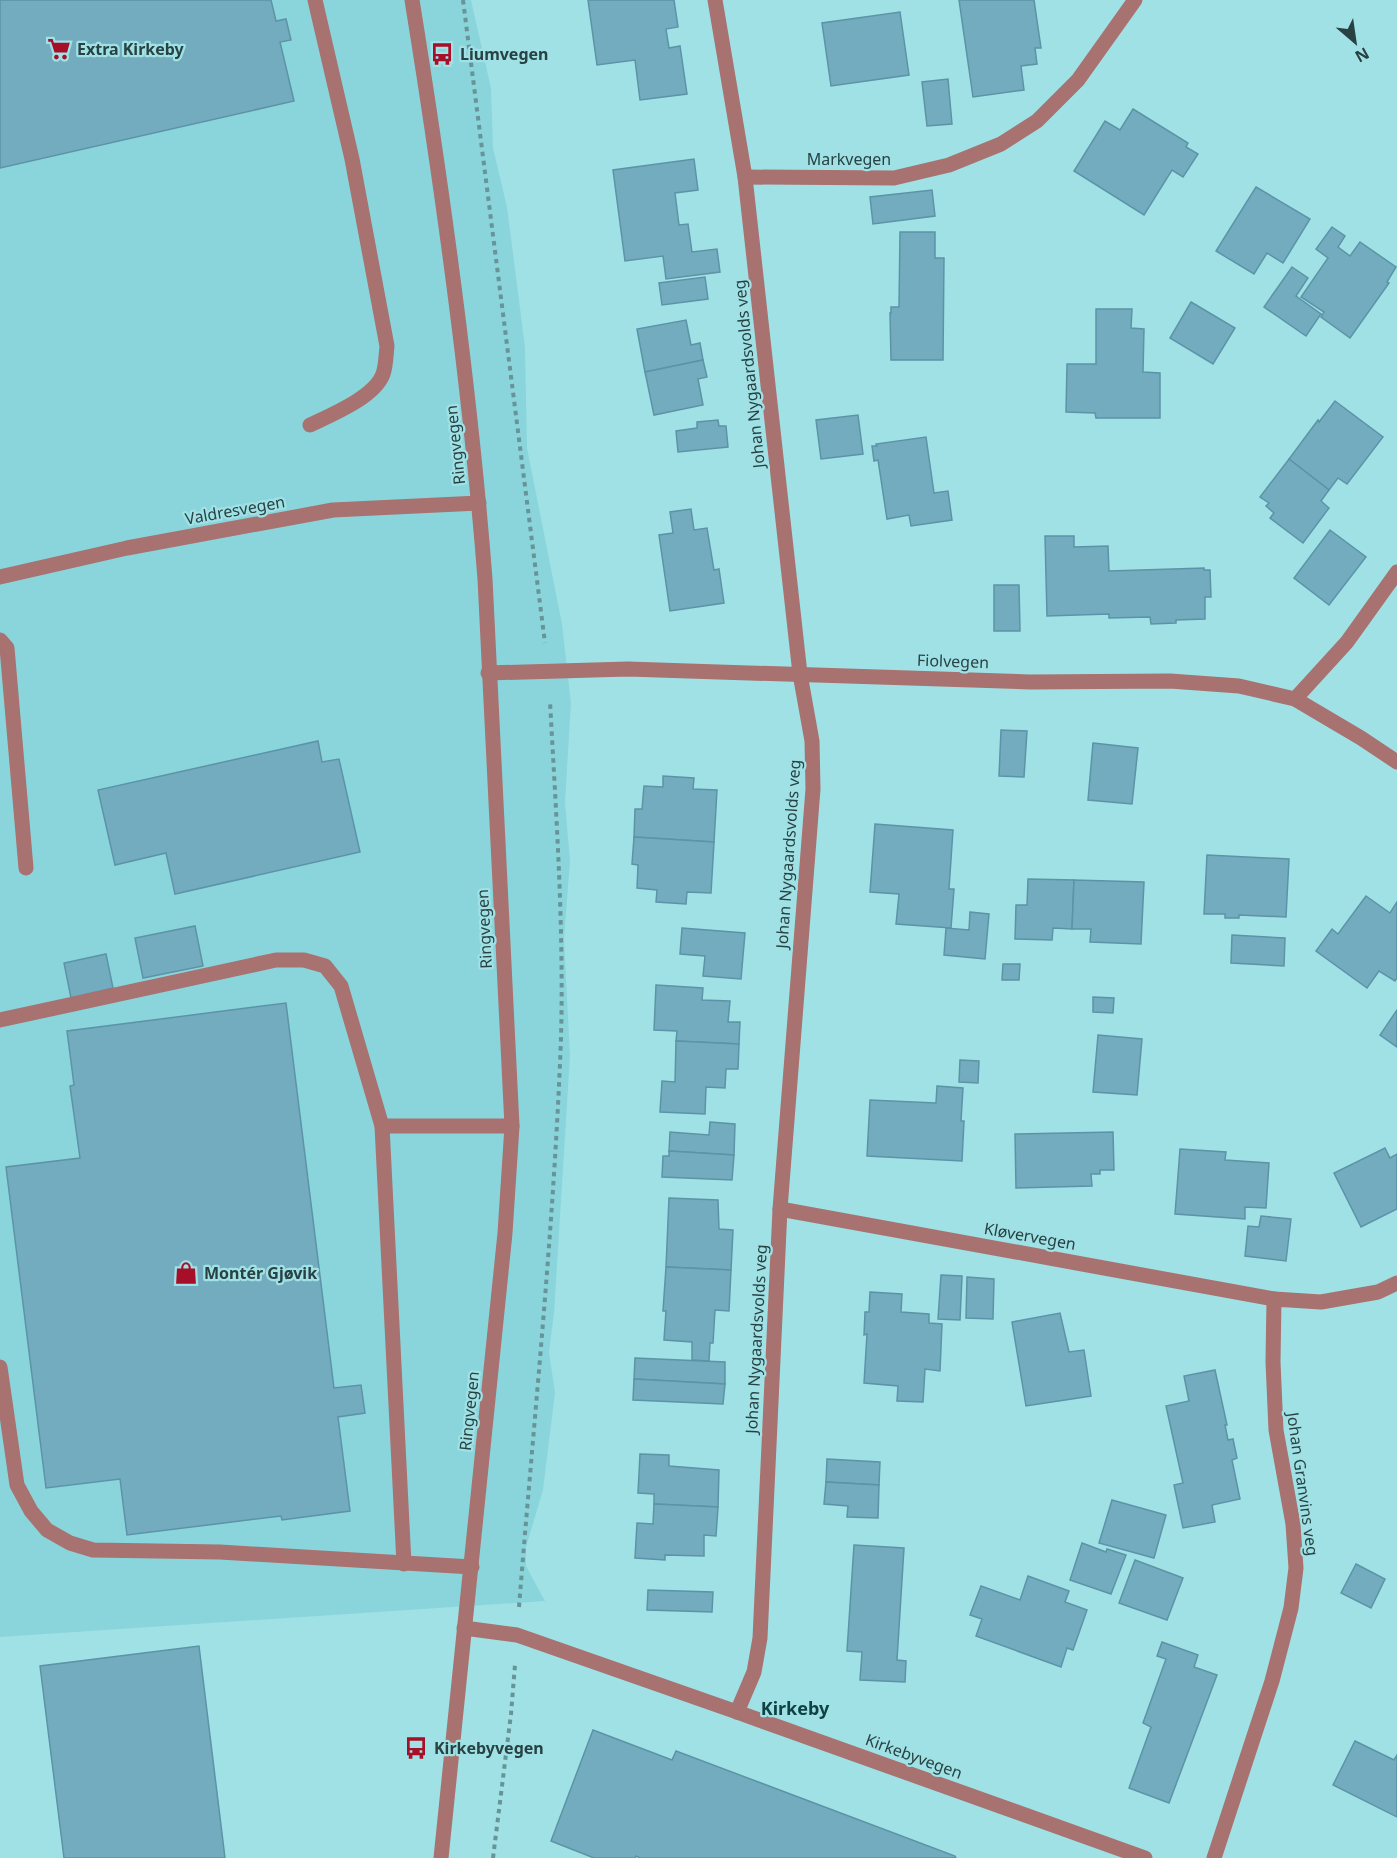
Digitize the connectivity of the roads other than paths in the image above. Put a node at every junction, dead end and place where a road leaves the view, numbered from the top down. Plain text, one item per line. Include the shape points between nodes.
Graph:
1 (315, 0) edge
2 (412, 0) edge
3 (715, 0) edge
4 (1135, 0) edge
5 (745, 177) junction
6 (310, 425) dead end
7 (479, 503) junction
8 (1397, 572) edge
9 (0, 577) edge
10 (0, 640) edge
11 (488, 673) junction
12 (800, 674) junction
13 (1295, 699) junction
14 (1397, 762) edge
15 (26, 868) dead end
16 (0, 1020) edge
17 (382, 1126) junction
18 (512, 1126) junction
19 (780, 1209) junction
20 (1397, 1283) edge
21 (1274, 1299) junction
22 (0, 1367) edge
23 (404, 1564) junction
24 (472, 1568) junction
25 (464, 1628) junction
26 (737, 1712) junction
27 (441, 1858) edge
28 (1145, 1858) edge
29 (1214, 1858) edge

1 - 6 street via 352,159 387,346 383,375 369,392
2 - 7 street, Ringvegen via 458,315
3 - 5 street, Johan Nygaardsvolds veg
4 - 5 street, Markvegen via 1078,80 1037,121 1001,144 949,165 894,178
5 - 12 street, Johan Nygaardsvolds veg
7 - 9 street, Valdresvegen via 333,510 127,548
7 - 11 street, Ringvegen
8 - 13 street via 1347,642
10 - 15 street via 7,648
11 - 12 street, Fiolvegen via 628,669
11 - 18 street, Ringvegen
12 - 13 street, Fiolvegen via 1030,682 1170,681 1239,686
12 - 19 street, Johan Nygaardsvolds veg via 812,741 813,789
13 - 14 street, Fiolvegen
16 - 17 street via 276,960 304,960 325,966 341,986
17 - 18 street
17 - 23 street
18 - 24 street, Ringvegen
19 - 21 street, Kløvervegen
19 - 26 street, Johan Nygaardsvolds veg via 760,1638 754,1672
20 - 21 street via 1378,1292 1321,1302
21 - 29 street, Johan Granvins veg via 1276,1430 1293,1524 1296,1568 1291,1608 1272,1681
22 - 23 street via 17,1485 36,1518 47,1530 70,1543 93,1550 220,1552
23 - 24 street
24 - 25 street, Ringvegen
25 - 26 street, Kirkebyvegen via 517,1635
25 - 27 street, Ringvegen
26 - 28 street, Kirkebyvegen

